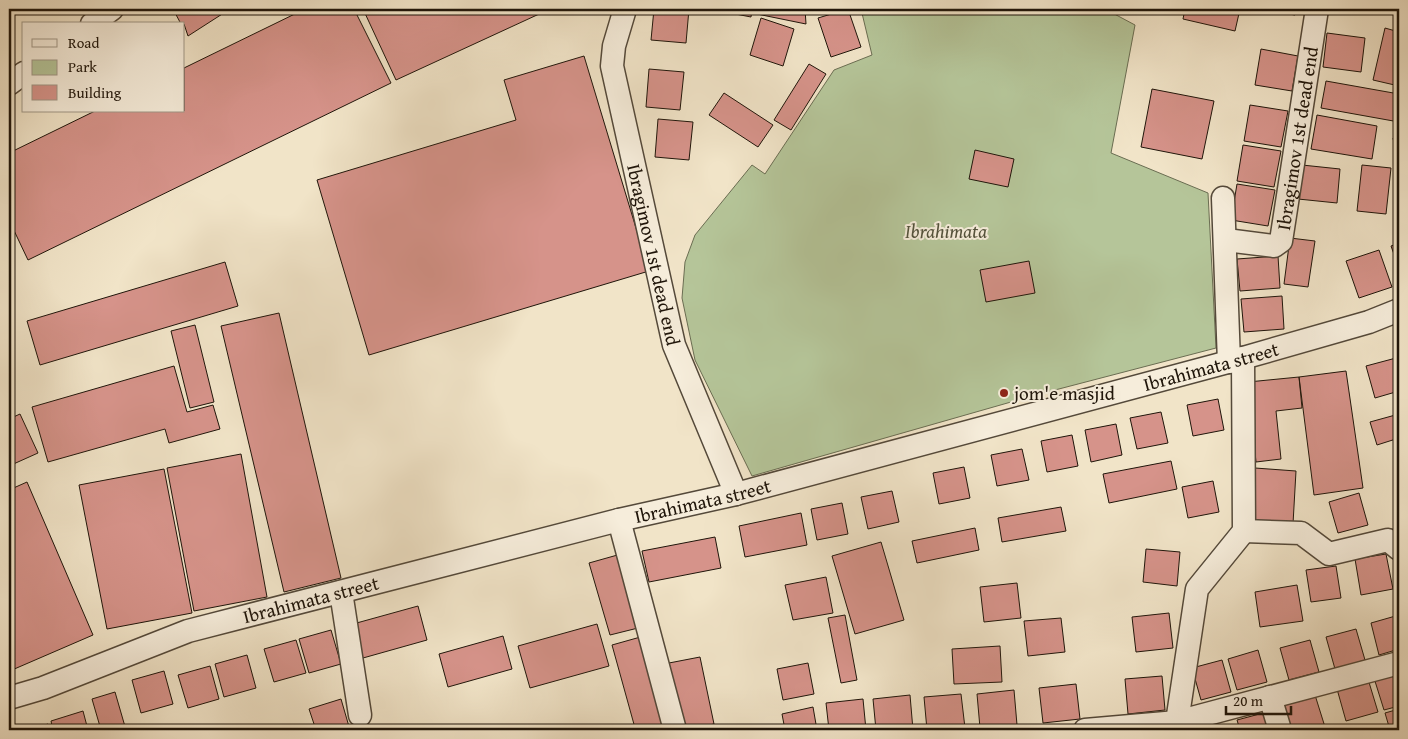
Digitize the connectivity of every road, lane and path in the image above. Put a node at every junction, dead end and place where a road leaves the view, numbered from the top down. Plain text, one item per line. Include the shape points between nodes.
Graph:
1 (112, 9) edge
2 (625, 9) edge
3 (1317, 9) edge
4 (95, 22) edge
5 (22, 74) edge
6 (9, 84) edge
7 (1223, 198) dead end
8 (1226, 240) junction
9 (1399, 310) edge
10 (1236, 360) junction
11 (736, 494) junction
12 (619, 520) junction
13 (1244, 531) junction
14 (1399, 548) edge
15 (341, 592) junction
16 (1399, 663) edge
17 (1270, 697) junction
18 (9, 698) edge
19 (360, 715) dead end
20 (1164, 725) edge
21 (675, 730) edge
22 (1085, 730) edge
23 (1280, 730) edge

1 - 4 street
2 - 11 street, Ibragimov 1st dead end via 612,66 658,278 674,345
3 - 8 street, Ibragimov 1st dead end via 1281,241 1274,246
5 - 6 street
7 - 8 street
8 - 10 street
9 - 10 street, Ibrahimаta street via 1369,322
10 - 11 street, Ibrahimаta street
10 - 13 street
11 - 12 street, Ibrahimаta street
12 - 15 street, Ibrahimаta street
12 - 21 street
13 - 14 street via 1301,533 1329,554 1388,540
13 - 20 street via 1197,588
15 - 18 street, Ibrahimаta street via 188,631 43,688
15 - 19 street
16 - 17 street
17 - 20 street
17 - 23 street
20 - 22 street

